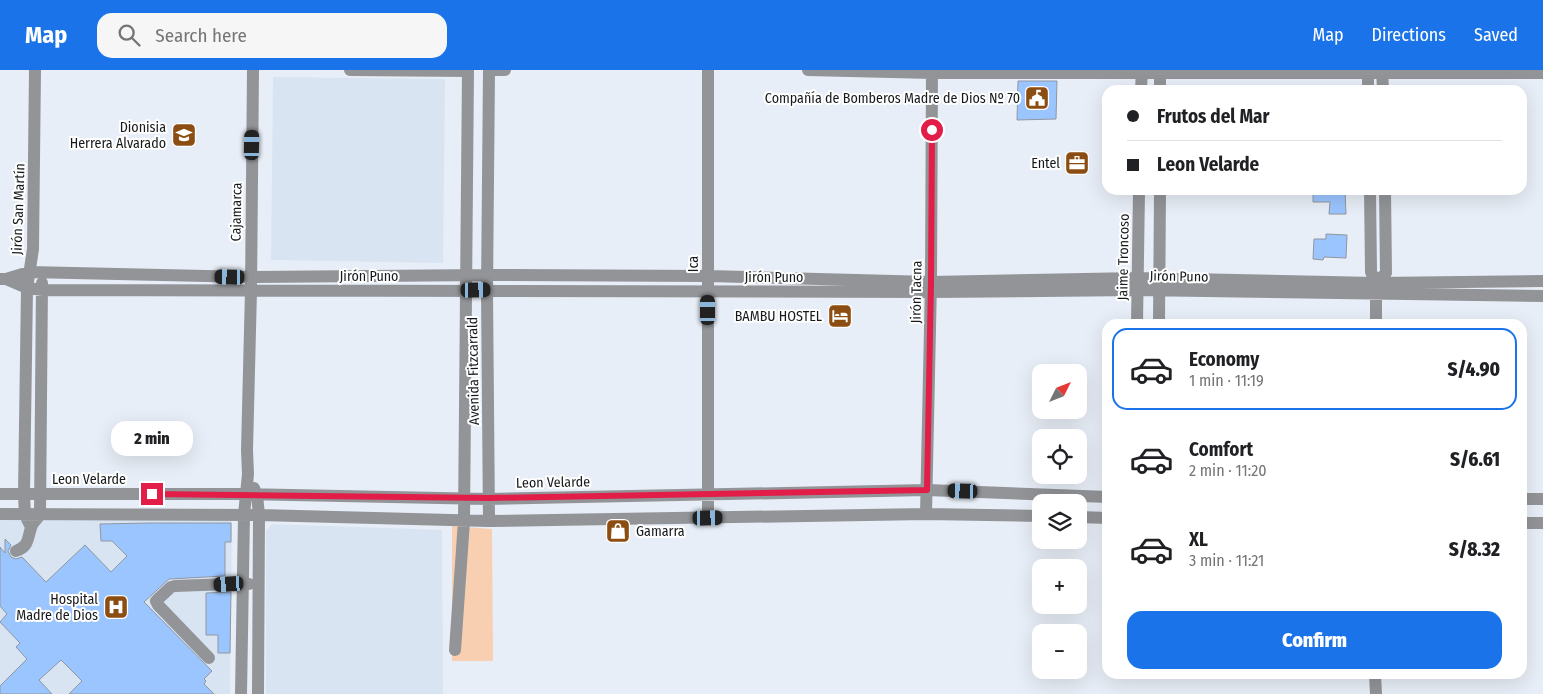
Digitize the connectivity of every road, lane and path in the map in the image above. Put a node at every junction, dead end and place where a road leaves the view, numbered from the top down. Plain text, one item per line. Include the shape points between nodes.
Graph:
1 (35, 70) edge
2 (253, 70) edge
3 (350, 70) edge
4 (489, 70) edge
5 (504, 70) edge
6 (708, 70) edge
7 (808, 70) edge
8 (468, 71) edge
9 (1368, 71) edge
10 (1382, 71) edge
11 (932, 72) edge
12 (1053, 72) edge
13 (1142, 72) edge
14 (1160, 72) edge
15 (1543, 73) edge
16 (1141, 85) edge
17 (1160, 85) edge
18 (1368, 85) edge
19 (1383, 85) edge
20 (1139, 195) edge
21 (1160, 195) edge
22 (1370, 195) edge
23 (1384, 195) edge
24 (35, 273) junction
25 (488, 275) junction
26 (465, 276) junction
27 (708, 276) junction
28 (250, 277) junction
29 (3, 279) edge
30 (1543, 281) edge
31 (1138, 284) junction
32 (1160, 284) junction
33 (931, 287) junction
34 (26, 288) junction
35 (1377, 288) junction
36 (43, 290) junction
37 (251, 290) junction
38 (487, 290) junction
39 (465, 291) junction
40 (708, 291) junction
41 (1543, 296) edge
42 (1137, 319) edge
43 (1159, 319) edge
44 (1376, 319) edge
45 (927, 490) junction
46 (41, 493) junction
47 (0, 494) edge
48 (24, 494) junction
49 (251, 494) junction
50 (708, 494) junction
51 (1102, 497) edge
52 (464, 498) junction
53 (489, 498) junction
54 (1527, 499) edge
55 (1543, 499) edge
56 (0, 514) edge
57 (926, 514) junction
58 (24, 515) junction
59 (40, 515) junction
60 (244, 515) junction
61 (259, 515) junction
62 (1032, 516) edge
63 (1087, 517) edge
64 (708, 518) junction
65 (1102, 518) edge
66 (464, 521) junction
67 (489, 521) junction
68 (1527, 523) edge
69 (1543, 523) edge
70 (31, 526) junction
71 (16, 550) dead end
72 (243, 584) junction
73 (259, 585) junction
74 (455, 650) dead end
75 (209, 658) dead end
76 (240, 675) junction
77 (1375, 679) edge
78 (258, 690) edge
79 (240, 694) edge
80 (1376, 694) edge

1 - 24 street, Jirón San Martín
2 - 28 street, Cajamarca
3 - 8 street
4 - 5 street
4 - 25 street, Avenida Fitzcarrald
6 - 27 street, Ica
7 - 11 street
8 - 26 street, Avenida Fitzcarrald
9 - 10 street
9 - 14 street
9 - 18 street
10 - 15 street
10 - 19 street
11 - 12 street
11 - 33 street, Jirón Tacna
12 - 13 street
13 - 14 street
13 - 16 street
14 - 17 street
20 - 31 street, Jaime Troncoso
21 - 32 street
22 - 35 street via 1371,272
23 - 35 street via 1386,273
24 - 28 street, Jirón Puno
24 - 29 street, Jirón Puno
24 - 34 street, Jirón San Martín
24 - 36 street, Jirón San Martín
25 - 26 street, Jirón Puno
25 - 27 street, Jirón Puno
25 - 38 street, Avenida Fitzcarrald
26 - 28 street, Jirón Puno
26 - 39 street, Avenida Fitzcarrald
27 - 33 street, Jirón Puno
27 - 40 street, Ica
28 - 37 street, Cajamarca
29 - 34 street, Jirón Puno
30 - 35 street, Jirón Puno
31 - 32 street, Jirón Puno
31 - 33 street, Jirón Puno
31 - 42 street, Jaime Troncoso
32 - 35 street, Jirón Puno
32 - 43 street
33 - 40 street, Jirón Puno
33 - 45 street, Jirón Tacna
34 - 36 street, Jirón Puno
34 - 48 street, Jirón San Martín
35 - 41 street, Jirón Puno
35 - 44 street
36 - 37 street, Jirón Puno
36 - 46 street, Jirón San Martín
37 - 39 street, Jirón Puno
37 - 49 street, Cajamarca via 247,450
38 - 39 street, Jirón Puno
38 - 40 street, Jirón Puno
38 - 53 street, Avenida Fitzcarrald
39 - 52 street, Avenida Fitzcarrald
40 - 50 street, Ica
45 - 50 street, Leon Velarde
45 - 51 street, Leon Velarde
45 - 57 street, Jirón Tacna
46 - 48 street, Leon Velarde
46 - 49 street, Leon Velarde
46 - 59 street, Jirón San Martín
47 - 48 street, Leon Velarde
48 - 58 street, Jirón San Martín
49 - 52 street, Leon Velarde
49 - 60 street
49 - 61 street
50 - 53 street, Leon Velarde
50 - 64 street, Ica
52 - 53 street, Leon Velarde
52 - 66 street, Avenida Fitzcarrald
53 - 67 street, Avenida Fitzcarrald
54 - 55 street
56 - 58 street
57 - 62 street
57 - 64 street
58 - 59 street
58 - 70 street
59 - 60 street
59 - 70 street
60 - 61 street
60 - 72 street
61 - 66 street
61 - 73 street
63 - 65 street
64 - 67 street
66 - 67 street
66 - 74 street, Avenida Fitzcarrald
68 - 69 street
70 - 71 street via 29,540 23,548
72 - 73 street
72 - 75 street via 170,587 156,602
72 - 76 street
73 - 78 street
76 - 78 street
76 - 79 street
77 - 80 street

